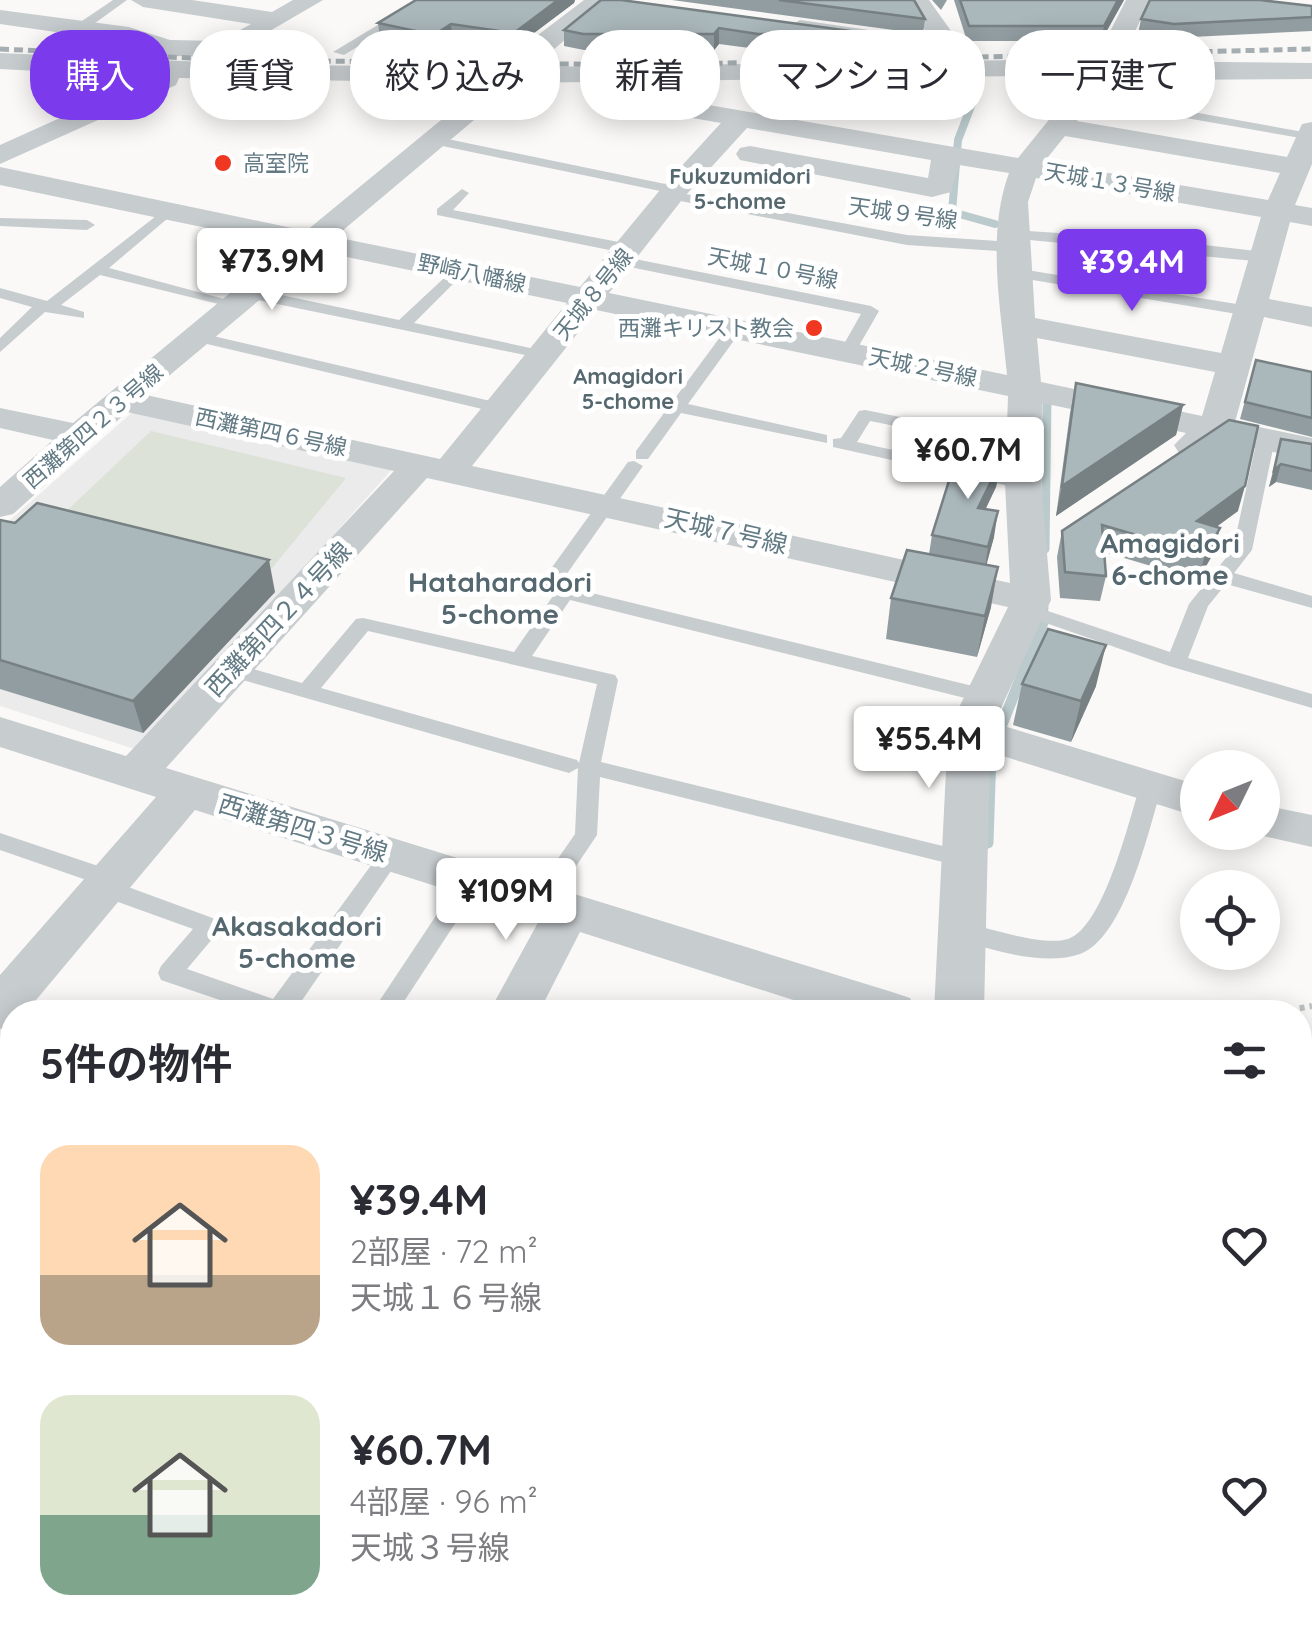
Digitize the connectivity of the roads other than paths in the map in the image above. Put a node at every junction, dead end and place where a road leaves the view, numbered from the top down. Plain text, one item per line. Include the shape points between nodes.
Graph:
1 (121, 0) edge
2 (143, 0) edge
3 (310, 0) edge
4 (588, 0) edge
5 (917, 0) edge
6 (1138, 0) edge
7 (426, 2) edge
8 (605, 2) edge
9 (208, 4) edge
10 (0, 17) edge
11 (276, 20) junction
12 (770, 24) edge
13 (80, 28) junction
14 (258, 30) edge
15 (808, 30) edge
16 (937, 30) edge
17 (1128, 30) edge
18 (560, 35) edge
19 (190, 48) edge
20 (330, 51) edge
21 (339, 52) junction
22 (350, 53) edge
23 (740, 58) edge
24 (740, 60) edge
25 (0, 61) edge
26 (560, 65) edge
27 (560, 66) edge
28 (350, 68) edge
29 (1215, 75) edge
30 (560, 77) edge
31 (1291, 78) edge
32 (1312, 99) edge
33 (1215, 117) edge
34 (78, 120) edge
35 (455, 120) edge
36 (739, 120) junction
37 (1063, 120) edge
38 (1058, 126) junction
39 (1311, 133) edge
40 (432, 140) junction
41 (750, 154) dead end
42 (956, 155) junction
43 (0, 156) edge
44 (1026, 167) junction
45 (1296, 167) junction
46 (0, 176) edge
47 (462, 193) dead end
48 (673, 193) junction
49 (169, 210) junction
50 (1278, 211) junction
51 (1312, 217) edge
52 (0, 222) edge
53 (87, 225) dead end
54 (313, 240) junction
55 (1013, 252) junction
56 (625, 255) junction
57 (1265, 257) junction
58 (97, 270) junction
59 (458, 270) junction
60 (0, 293) edge
61 (592, 298) junction
62 (240, 299) junction
63 (44, 308) junction
64 (1250, 308) junction
65 (78, 316) dead end
66 (1312, 317) edge
67 (1019, 324) junction
68 (402, 326) junction
69 (735, 328) junction
70 (196, 337) junction
71 (0, 347) edge
72 (848, 352) junction
73 (543, 356) junction
74 (1244, 367) junction
75 (1025, 388) junction
76 (120, 400) junction
77 (500, 408) junction
78 (677, 408) junction
79 (0, 418) edge
80 (1216, 428) junction
81 (82, 436) junction
82 (1266, 439) junction
83 (835, 442) junction
84 (1010, 444) dead end
85 (1312, 448) edge
86 (436, 467) junction
87 (1160, 467) edge
88 (1023, 484) junction
89 (606, 504) junction
90 (0, 506) edge
91 (1222, 576) junction
92 (564, 592) junction
93 (1312, 602) edge
94 (1039, 611) junction
95 (519, 660) junction
96 (1176, 661) junction
97 (232, 670) junction
98 (307, 692) junction
99 (1312, 702) edge
100 (985, 725) junction
101 (0, 732) edge
102 (579, 766) junction
103 (134, 775) junction
104 (1150, 786) junction
105 (186, 792) junction
106 (1180, 795) edge
107 (1280, 825) edge
108 (1312, 831) edge
109 (0, 841) edge
110 (391, 856) junction
111 (963, 859) junction
112 (471, 881) junction
113 (107, 883) junction
114 (554, 907) junction
115 (962, 932) junction
116 (8, 1000) edge
117 (247, 1000) edge
118 (289, 1000) edge
119 (392, 1000) edge
120 (519, 1000) edge
121 (853, 1000) edge
122 (959, 1000) edge

1 - 13 lane
2 - 9 street
3 - 11 street
4 - 8 street
5 - 16 street
6 - 17 street
7 - 21 lane
8 - 18 street, 西灘第四２３号線
9 - 11 street
10 - 13 street
11 - 14 street
12 - 15 street
13 - 19 street
20 - 21 street
21 - 22 street
23 - 26 street
24 - 27 street
25 - 28 street via 138,70
29 - 31 street
30 - 36 street, 天城１３号線
31 - 32 street
33 - 39 lane
34 - 43 street
35 - 40 street, 西灘第四２３号線
36 - 42 street, 天城１３号線
36 - 48 street, 天城８号線
37 - 38 street
38 - 44 street
38 - 45 street
39 - 45 street
40 - 48 lane, 天城９号線
40 - 54 street, 西灘第四２３号線
41 - 42 street via 932,188 941,186
42 - 44 street, 天城１３号線
44 - 50 street, 天城１３号線
44 - 55 street via 1013,202
45 - 50 street
46 - 49 street, 野崎八幡線
47 - 56 lane via 442,212
48 - 55 lane, 天城９号線 via 907,240
48 - 56 street, 天城８号線
49 - 54 street, 野崎八幡線
49 - 58 lane
50 - 51 street, 天城１３号線
50 - 57 street
52 - 53 lane
54 - 59 street, 野崎八幡線
54 - 62 street, 西灘第四２３号線
55 - 57 lane via 1152,244
55 - 64 lane
55 - 67 street
56 - 61 street, 天城８号線
56 - 72 lane, 天城１０号線 via 870,311
57 - 64 street
58 - 62 lane
58 - 63 lane
59 - 61 street, 野崎八幡線
59 - 68 lane
60 - 63 lane
61 - 69 street, 天城２号線
61 - 73 street, 天城８号線
62 - 68 lane
62 - 70 street, 西灘第四２３号線
63 - 65 lane
63 - 71 lane
64 - 66 street
64 - 74 street
67 - 74 street
67 - 75 street
68 - 73 lane
69 - 72 street, 天城２号線
69 - 78 lane
70 - 76 street, 西灘第四２３号線
70 - 77 lane
72 - 75 street, 天城２号線
73 - 77 street, 天城８号線
74 - 80 street
75 - 80 street, 天城２号線
75 - 88 street
76 - 81 street, 西灘第四２３号線
76 - 86 street, 西灘第四６号線
77 - 86 street, 天城８号線
78 - 83 lane
78 - 89 lane
79 - 81 street
80 - 82 street, 天城２号線
80 - 87 street
81 - 90 street, 西灘第四２３号線
82 - 85 street, 天城２号線
82 - 91 lane via 1242,550
83 - 84 lane via 864,415
83 - 88 lane
86 - 89 street, 天城７号線
86 - 97 street, 西灘第四２４号線
88 - 94 street via 1045,544
89 - 92 lane via 546,588
89 - 94 street, 天城７号線
91 - 93 lane
91 - 96 lane via 1199,604
92 - 95 lane
92 - 100 lane
94 - 96 lane, 天城７号線
94 - 100 street
95 - 98 lane via 363,624
95 - 102 lane via 608,680
96 - 99 lane, 天城７号線
97 - 98 lane
97 - 103 street, 西灘第四２４号線
98 - 102 lane
100 - 104 street
100 - 111 street
101 - 103 street, 西灘第四３号線
102 - 111 lane
102 - 114 lane via 586,835
103 - 105 street, 西灘第四３号線
104 - 106 street
104 - 115 lane via 1104,919 1078,946 1057,949
105 - 110 street, 西灘第四３号線
105 - 113 street
107 - 108 street
109 - 113 lane
110 - 112 street, 西灘第四３号線
110 - 118 lane
111 - 115 street
112 - 114 street, 西灘第四３号線
112 - 119 lane
113 - 116 street
113 - 117 lane via 210,926 170,972
114 - 120 street
114 - 121 street, 西灘第四３号線
115 - 122 street

